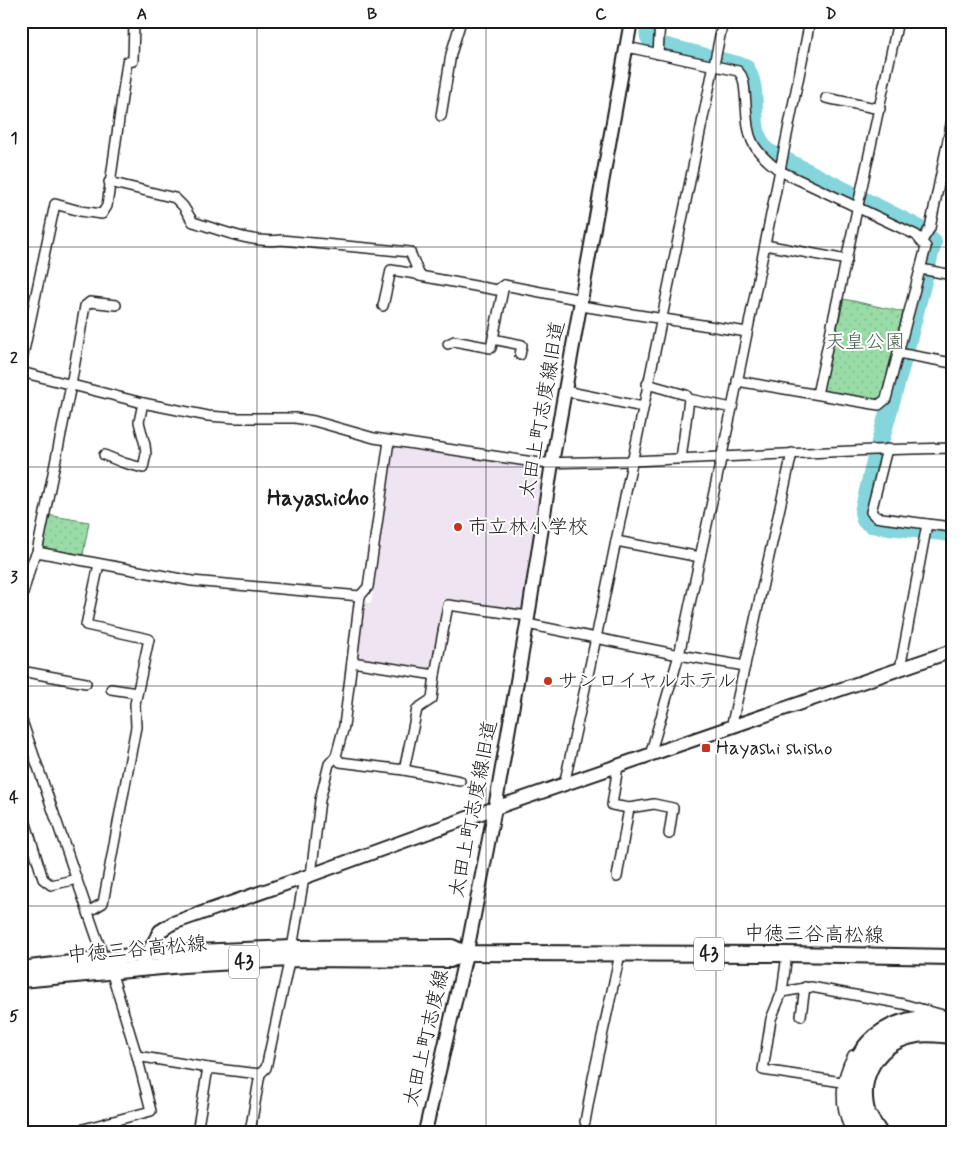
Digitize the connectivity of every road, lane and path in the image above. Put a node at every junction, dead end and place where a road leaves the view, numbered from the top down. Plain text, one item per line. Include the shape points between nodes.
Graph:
1 (134, 21) edge
2 (461, 21) edge
3 (631, 21) edge
4 (660, 21) edge
5 (723, 21) edge
6 (810, 21) edge
7 (898, 21) edge
8 (627, 46) junction
9 (659, 48) junction
10 (715, 61) junction
11 (826, 98) dead end
12 (880, 109) junction
13 (441, 116) dead end
14 (952, 120) edge
15 (782, 163) junction
16 (110, 182) junction
17 (860, 201) junction
18 (923, 239) junction
19 (765, 245) junction
20 (847, 260) junction
21 (925, 270) junction
22 (952, 275) edge
23 (420, 276) junction
24 (504, 286) junction
25 (581, 303) junction
26 (116, 305) dead end
27 (383, 306) dead end
28 (662, 319) junction
29 (747, 332) junction
30 (493, 339) junction
31 (448, 344) dead end
32 (902, 354) junction
33 (520, 355) dead end
34 (952, 363) edge
35 (21, 365) edge
36 (21, 372) edge
37 (737, 381) junction
38 (648, 384) junction
39 (71, 386) junction
40 (565, 391) junction
41 (817, 394) junction
42 (689, 399) junction
43 (143, 403) junction
44 (643, 407) junction
45 (732, 408) junction
46 (389, 441) junction
47 (952, 448) edge
48 (881, 450) junction
49 (792, 453) junction
50 (104, 455) dead end
51 (720, 457) junction
52 (681, 459) junction
53 (632, 461) junction
54 (552, 463) junction
55 (952, 527) edge
56 (926, 528) junction
57 (616, 541) junction
58 (37, 552) junction
59 (700, 557) junction
60 (99, 564) junction
61 (360, 596) junction
62 (21, 601) edge
63 (528, 620) junction
64 (596, 638) junction
65 (952, 651) edge
66 (679, 655) junction
67 (352, 662) junction
68 (745, 666) junction
69 (900, 669) junction
70 (21, 671) edge
71 (435, 675) junction
72 (86, 683) dead end
73 (111, 689) dead end
74 (137, 694) junction
75 (21, 718) edge
76 (731, 728) junction
77 (650, 755) junction
78 (336, 756) junction
79 (618, 766) junction
80 (404, 770) junction
81 (460, 781) dead end
82 (564, 785) junction
83 (21, 808) edge
84 (495, 808) junction
85 (629, 808) junction
86 (669, 834) dead end
87 (307, 876) junction
88 (617, 877) dead end
89 (77, 879) junction
90 (88, 912) junction
91 (465, 953) junction
92 (147, 954) junction
93 (291, 954) junction
94 (620, 954) junction
95 (787, 954) junction
96 (952, 957) edge
97 (106, 967) junction
98 (138, 968) junction
99 (21, 969) edge
100 (21, 980) edge
101 (804, 988) junction
102 (782, 992) junction
103 (934, 1013) junction
104 (801, 1016) dead end
105 (952, 1017) edge
106 (952, 1023) edge
107 (952, 1035) edge
108 (137, 1056) junction
109 (208, 1068) junction
110 (260, 1074) junction
111 (842, 1082) junction
112 (585, 1122) dead end
113 (72, 1132) edge
114 (197, 1132) edge
115 (250, 1132) edge
116 (425, 1132) edge
117 (851, 1132) edge
118 (862, 1132) edge
119 (878, 1132) edge

1 - 16 street via 133,60 127,62
2 - 13 street via 451,54
3 - 8 street, 太田上町志度線旧道
4 - 9 street
5 - 10 street
6 - 15 street
7 - 12 street
8 - 9 street
8 - 25 street, 太田上町志度線旧道
9 - 10 street
10 - 15 street via 742,75 752,144 763,158
10 - 28 street
11 - 12 street
12 - 17 street
14 - 18 street via 930,228
15 - 17 street
15 - 19 street
16 - 23 street via 175,198 194,222 267,242 281,240 410,252
16 - 35 street via 107,206 102,214 55,204
17 - 18 street
17 - 20 street
18 - 21 street
19 - 20 street
19 - 29 street
20 - 41 street
21 - 22 street
21 - 32 street
23 - 24 street via 497,290
23 - 27 street via 391,270
24 - 25 street
24 - 30 street
25 - 28 street
25 - 40 street, 太田上町志度線旧道
26 - 39 street via 90,302 85,306
28 - 29 street
28 - 38 street
29 - 37 street
30 - 31 street via 491,348 454,341
30 - 33 street via 522,345
32 - 34 street
32 - 41 street via 886,399 878,405
36 - 39 street
37 - 41 street
37 - 45 street
38 - 42 street via 686,395
38 - 44 street
39 - 43 street
39 - 58 street
40 - 44 street
40 - 54 street, 太田上町志度線旧道
42 - 45 street
42 - 52 street
43 - 46 street via 208,416 295,418
43 - 50 street via 139,422 146,454 143,468
44 - 53 street
45 - 51 street
46 - 54 street
46 - 61 street via 368,587
47 - 48 street
48 - 49 street
48 - 56 street via 871,512 876,517
49 - 51 street
49 - 68 street
51 - 52 street
51 - 59 street
52 - 53 street
53 - 54 street
53 - 57 street
54 - 63 street, 太田上町志度線旧道
55 - 56 street
56 - 69 street
57 - 59 street
57 - 64 street
58 - 60 street
58 - 62 street
59 - 66 street
60 - 61 street via 192,581
60 - 74 street via 86,625 149,639
61 - 67 street
63 - 64 street
63 - 71 street via 448,605
63 - 84 street, 太田上町志度線旧道
64 - 66 street
64 - 82 street
65 - 69 street
66 - 68 street
66 - 77 street
67 - 71 street
67 - 78 street via 344,726
68 - 76 street
69 - 76 street
70 - 72 street
71 - 80 street via 432,700 416,709
73 - 74 street
74 - 90 street via 136,727 103,903
75 - 89 street
76 - 77 street
77 - 79 street
78 - 80 street via 340,762
78 - 87 street via 329,764 320,800
79 - 82 street
79 - 85 street via 612,805
80 - 81 street
82 - 84 street
83 - 89 street via 43,879 51,885
84 - 87 street
84 - 91 street, 太田上町志度線旧道
85 - 86 street via 654,804 673,808
85 - 88 street
87 - 92 street via 173,922 160,931
87 - 93 street
89 - 90 street
90 - 97 street
91 - 93 main road, 中徳三谷高松線 / 43 via 450,960
91 - 94 main road, 中徳三谷高松線 / 43
91 - 116 street, 太田上町志度線
92 - 93 main road, 中徳三谷高松線 / 43
92 - 97 main road, 中徳三谷高松線 / 43
92 - 98 street
93 - 98 main road, 中徳三谷高松線 / 43
93 - 110 street via 266,1068
94 - 95 main road, 中徳三谷高松線 / 43
94 - 112 street
95 - 96 main road, 中徳三谷高松線 / 43
95 - 102 street
97 - 98 main road, 中徳三谷高松線 / 43
97 - 99 main road, 中徳三谷高松線 / 43
97 - 100 main road, 中徳三谷高松線 / 43
97 - 108 street
101 - 102 street
101 - 103 street via 903,1004
101 - 104 street
102 - 111 street via 771,1019 763,1070
103 - 105 street
103 - 111 street via 916,1014 878,1028 857,1048
106 - 118 highway via 911,1021 888,1028 869,1043 856,1062 850,1087 854,1116
107 - 119 highway via 917,1034 898,1039 880,1052 868,1069 863,1090 867,1113
108 - 109 street
108 - 113 street via 151,1111
109 - 110 street
109 - 114 street
110 - 115 street
111 - 117 street via 842,1102

